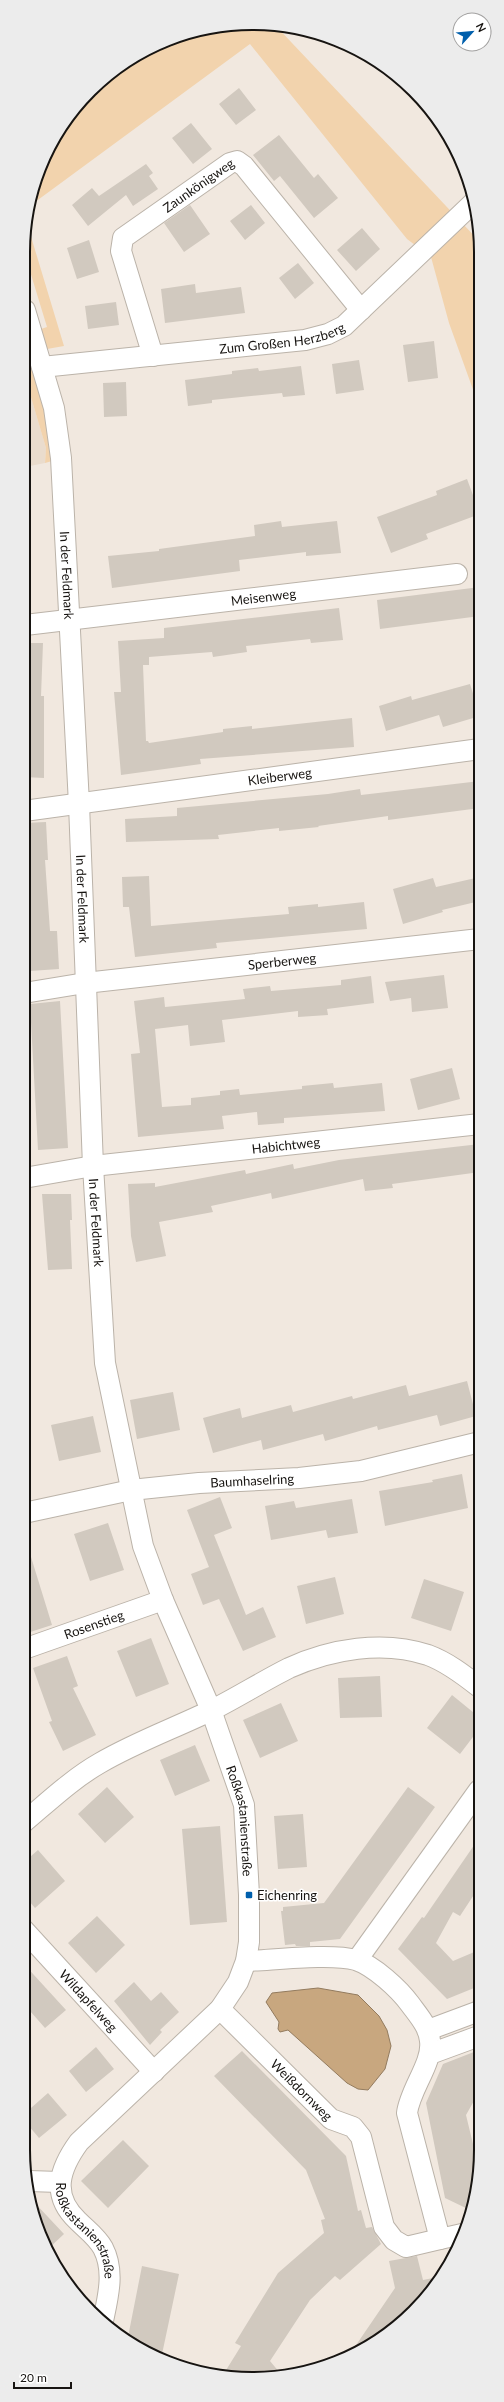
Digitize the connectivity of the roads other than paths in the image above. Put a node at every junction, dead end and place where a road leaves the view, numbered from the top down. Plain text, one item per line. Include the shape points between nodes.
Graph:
1 (469, 206) edge
2 (361, 310) junction
3 (30, 327) edge
4 (153, 356) junction
5 (42, 367) junction
6 (457, 574) dead end
7 (70, 620) junction
8 (30, 625) edge
9 (474, 750) edge
10 (79, 804) junction
11 (30, 810) edge
12 (474, 940) edge
13 (85, 983) junction
14 (30, 992) edge
15 (474, 1125) edge
16 (93, 1166) junction
17 (30, 1177) edge
18 (474, 1443) edge
19 (131, 1490) junction
20 (30, 1512) edge
21 (163, 1600) junction
22 (30, 1648) edge
23 (474, 1683) edge
24 (211, 1710) junction
25 (474, 1797) edge
26 (30, 1817) edge
27 (30, 1937) edge
28 (357, 1960) junction
29 (246, 1961) junction
30 (220, 2009) junction
31 (474, 2013) edge
32 (428, 2030) junction
33 (474, 2038) edge
34 (430, 2054) junction
35 (154, 2072) junction
36 (32, 2181) edge
37 (59, 2182) junction
38 (457, 2235) edge
39 (440, 2239) junction
40 (104, 2315) edge

1 - 2 street, Zum Großen Herzberg
2 - 4 street, Zum Großen Herzberg via 344,326 328,334 305,340
2 - 4 street, Zaunkönigweg via 244,166 237,162 230,163 132,231 120,244
3 - 5 street, In der Feldmark
4 - 5 street, Zum Großen Herzberg
5 - 7 street, In der Feldmark via 54,408 61,458
6 - 7 street, Meisenweg
7 - 8 street, Meisenweg
7 - 10 street, In der Feldmark
9 - 10 street, Kleiberweg
10 - 11 street, Kleiberweg
10 - 13 street, In der Feldmark
12 - 13 street, Sperberweg
13 - 14 street, Sperberweg
13 - 16 street, In der Feldmark
15 - 16 street, Habichtweg
16 - 17 street, Habichtweg
16 - 19 street, In der Feldmark via 105,1362
18 - 19 street, Baumhaselring via 361,1471
19 - 20 street, Baumhaselring
19 - 21 street, Roßkastanienstraße via 143,1546
21 - 22 street, Rosenstieg
21 - 24 street, Roßkastanienstraße
23 - 24 street via 459,1671 429,1656 405,1650 379,1648 344,1650 290,1668
24 - 26 street via 137,1743 98,1764 63,1788
24 - 29 street, Roßkastanienstraße via 244,1805 249,1895
25 - 28 street
27 - 35 street, Wildapfelweg
28 - 29 street via 337,1957
28 - 32 street via 387,1980 403,1995
29 - 30 street, Roßkastanienstraße via 238,1982
30 - 35 street, Roßkastanienstraße
30 - 39 street, Weißdornweg via 331,2119 353,2127 361,2137 384,2227 394,2240 406,2247
31 - 32 street
32 - 34 street
33 - 34 street
34 - 39 street via 409,2100 408,2112
35 - 37 street, Roßkastanienstraße via 79,2142 66,2160
36 - 37 street
37 - 40 street, Roßkastanienstraße via 68,2209 76,2220 96,2237 104,2249 110,2272
38 - 39 street, Weißdornweg

